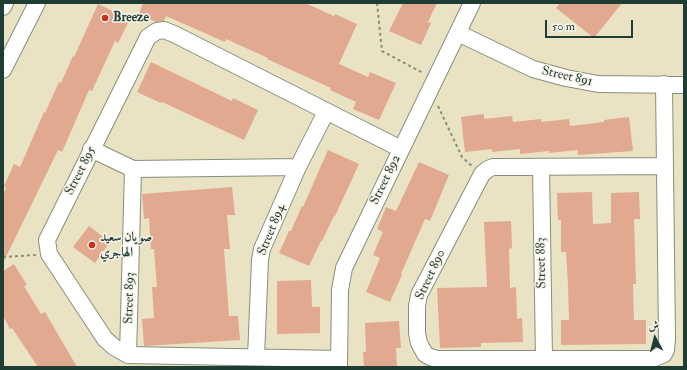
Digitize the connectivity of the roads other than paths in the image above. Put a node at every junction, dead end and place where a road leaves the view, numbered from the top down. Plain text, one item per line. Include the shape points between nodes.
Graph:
1 (5, 3) edge
2 (37, 3) edge
3 (472, 3) edge
4 (3, 7) edge
5 (458, 33) junction
6 (3, 70) edge
7 (664, 84) junction
8 (684, 85) edge
9 (326, 112) junction
10 (91, 149) junction
11 (401, 149) junction
12 (664, 166) junction
13 (541, 167) junction
14 (298, 168) junction
15 (133, 169) junction
16 (128, 355) junction
17 (256, 357) junction
18 (544, 359) junction
19 (339, 363) edge

1 - 4 street
2 - 6 street
3 - 5 street, Street 892
5 - 7 street, Street 891 via 533,69 566,78 598,84
5 - 11 street, Street 892
7 - 8 street, Street 891
7 - 12 street, Street 890
9 - 10 street, Street 895 via 174,34 164,30 157,31 148,37
9 - 11 street, Street 895
9 - 14 street, Street 894
10 - 15 street
10 - 16 street, Street 895 via 49,233 49,254 105,340
11 - 19 street, Street 892 via 344,268 340,290
12 - 13 street
12 - 18 street, Street 890 via 666,350 660,357 652,359
13 - 18 street, Street 883
13 - 18 street, Street 890 via 493,167 482,174 420,294 417,326 419,343 425,354 437,359
14 - 15 street
14 - 17 street, Street 894 via 262,249
15 - 16 street, Street 893
16 - 17 street
17 - 19 street

